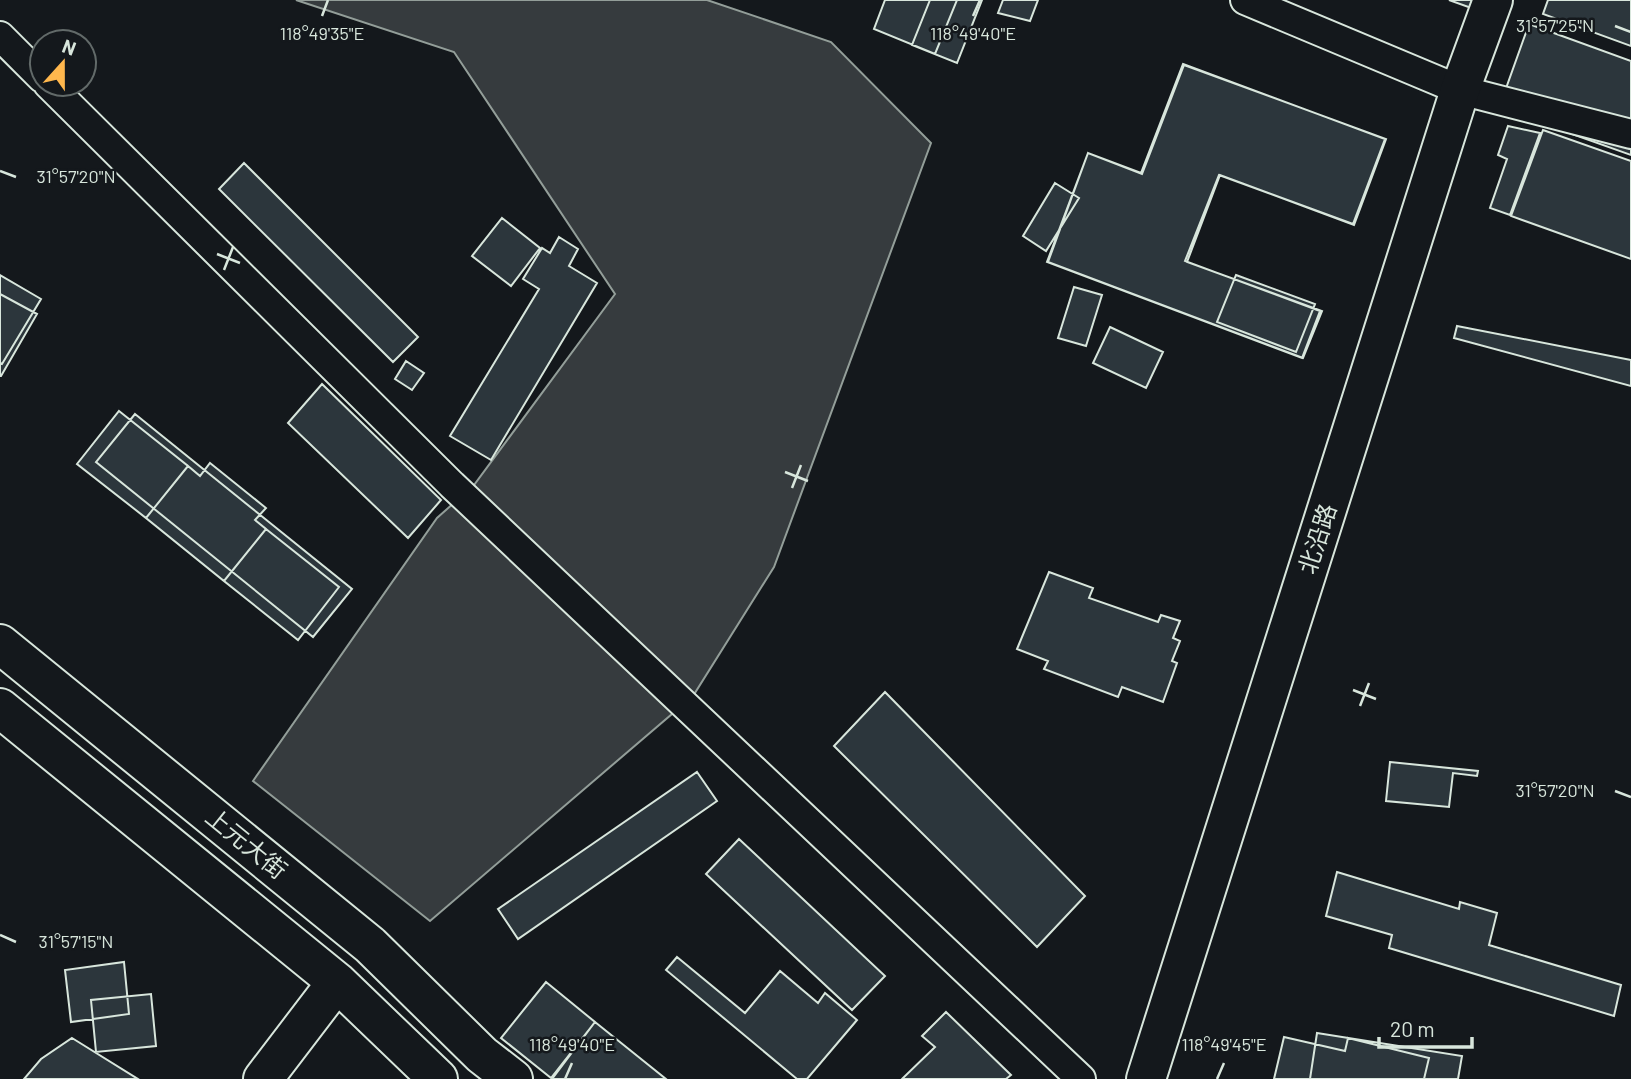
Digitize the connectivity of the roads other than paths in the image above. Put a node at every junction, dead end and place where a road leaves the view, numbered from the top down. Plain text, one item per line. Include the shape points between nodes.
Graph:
1 (1245, 0) edge
2 (1493, 0) edge
3 (0, 36) edge
4 (28, 64) edge
5 (1460, 90) junction
6 (62, 98) edge
7 (1631, 134) edge
8 (0, 644) edge
9 (0, 708) edge
10 (337, 982) junction
11 (263, 1079) edge
12 (438, 1079) edge
13 (513, 1079) edge
14 (1081, 1079) edge
15 (1146, 1079) edge

1 - 5 street
2 - 5 main road, 北沿路
3 - 4 street
5 - 7 street
5 - 15 main road, 北沿路
6 - 14 street via 452,485
8 - 13 main road, 上元大街 via 370,944 482,1055
9 - 10 main road, 上元大街
10 - 11 main road
10 - 12 main road, 上元大街

